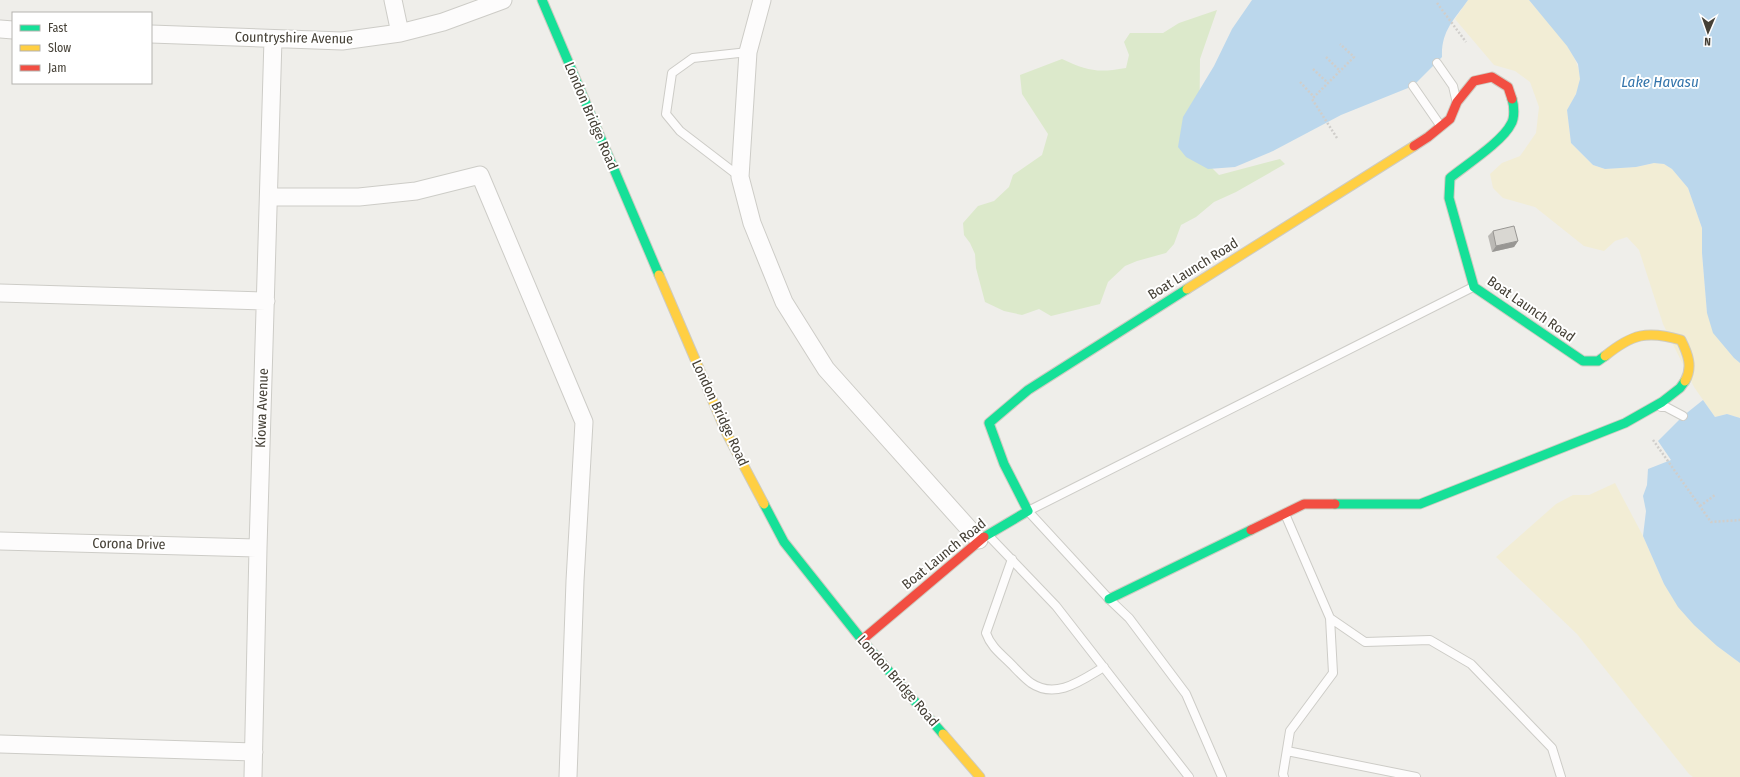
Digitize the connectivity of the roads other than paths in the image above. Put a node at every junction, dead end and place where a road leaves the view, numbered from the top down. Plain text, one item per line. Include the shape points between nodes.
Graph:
1 (393, 0) edge
2 (503, 0) edge
3 (542, 0) edge
4 (762, 0) edge
5 (0, 29) edge
6 (12, 30) edge
7 (400, 33) junction
8 (152, 34) edge
9 (273, 39) junction
10 (748, 52) junction
11 (1437, 62) dead end
12 (1413, 86) dead end
13 (1457, 102) junction
14 (1441, 126) junction
15 (740, 177) junction
16 (269, 197) junction
17 (1474, 286) junction
18 (0, 293) edge
19 (266, 301) junction
20 (1655, 407) junction
21 (1683, 416) dead end
22 (1028, 511) junction
23 (1285, 513) junction
24 (983, 537) junction
25 (0, 541) edge
26 (258, 548) junction
27 (1012, 559) junction
28 (1110, 599) junction
29 (1330, 618) junction
30 (862, 640) junction
31 (1104, 667) junction
32 (0, 744) edge
33 (1287, 751) junction
34 (254, 752) junction
35 (1558, 769) junction
36 (253, 777) edge
37 (568, 777) edge
38 (980, 777) edge
39 (1189, 777) edge
40 (1222, 777) edge
41 (1284, 777) edge
42 (1416, 777) edge
43 (1553, 777) edge
44 (1561, 777) edge

1 - 7 street
2 - 7 street, Countryshire Avenue via 443,22
3 - 30 street, London Bridge Road via 727,434 784,542
4 - 10 street
5 - 6 street
7 - 9 street, Countryshire Avenue via 342,41
8 - 9 street, Countryshire Avenue
9 - 16 street, Kiowa Avenue
10 - 15 street
10 - 15 lane via 693,58 672,73 666,114 680,131
11 - 13 lane via 1453,86
12 - 14 lane
13 - 14 street, Boat Launch Road via 1450,119
13 - 17 street, Boat Launch Road via 1474,81 1492,77 1508,87 1514,104 1512,123 1500,137 1450,178 1449,198
14 - 22 street, Boat Launch Road via 1428,137 1028,390 989,423 1004,464
15 - 24 street via 752,223 784,302 826,369
16 - 19 street, Kiowa Avenue
16 - 37 street via 359,197 416,191 480,175 584,422
17 - 20 street, Boat Launch Road via 1582,361 1598,360 1616,347 1641,336 1661,334 1681,340 1688,356 1689,373 1683,386
17 - 22 lane
18 - 19 street
19 - 26 street, Kiowa Avenue
20 - 21 lane via 1666,407
20 - 23 street, Boat Launch Road via 1625,423 1420,504 1304,504
22 - 24 street, Boat Launch Road
22 - 28 lane
23 - 28 street, Boat Launch Road
23 - 29 lane
24 - 27 lane
24 - 30 street, Boat Launch Road
25 - 26 street, Corona Drive
26 - 34 street, Kiowa Avenue
27 - 31 lane via 1056,606
27 - 31 lane via 986,634 989,643 1031,683 1047,690 1074,685
28 - 40 lane via 1129,618 1186,694
29 - 33 lane via 1333,673 1290,731
29 - 35 lane via 1365,642 1430,640 1471,664 1552,748
30 - 38 street, London Bridge Road
31 - 39 lane
32 - 34 street
33 - 41 lane
33 - 42 lane
34 - 36 street, Kiowa Avenue
35 - 43 lane
35 - 44 lane

